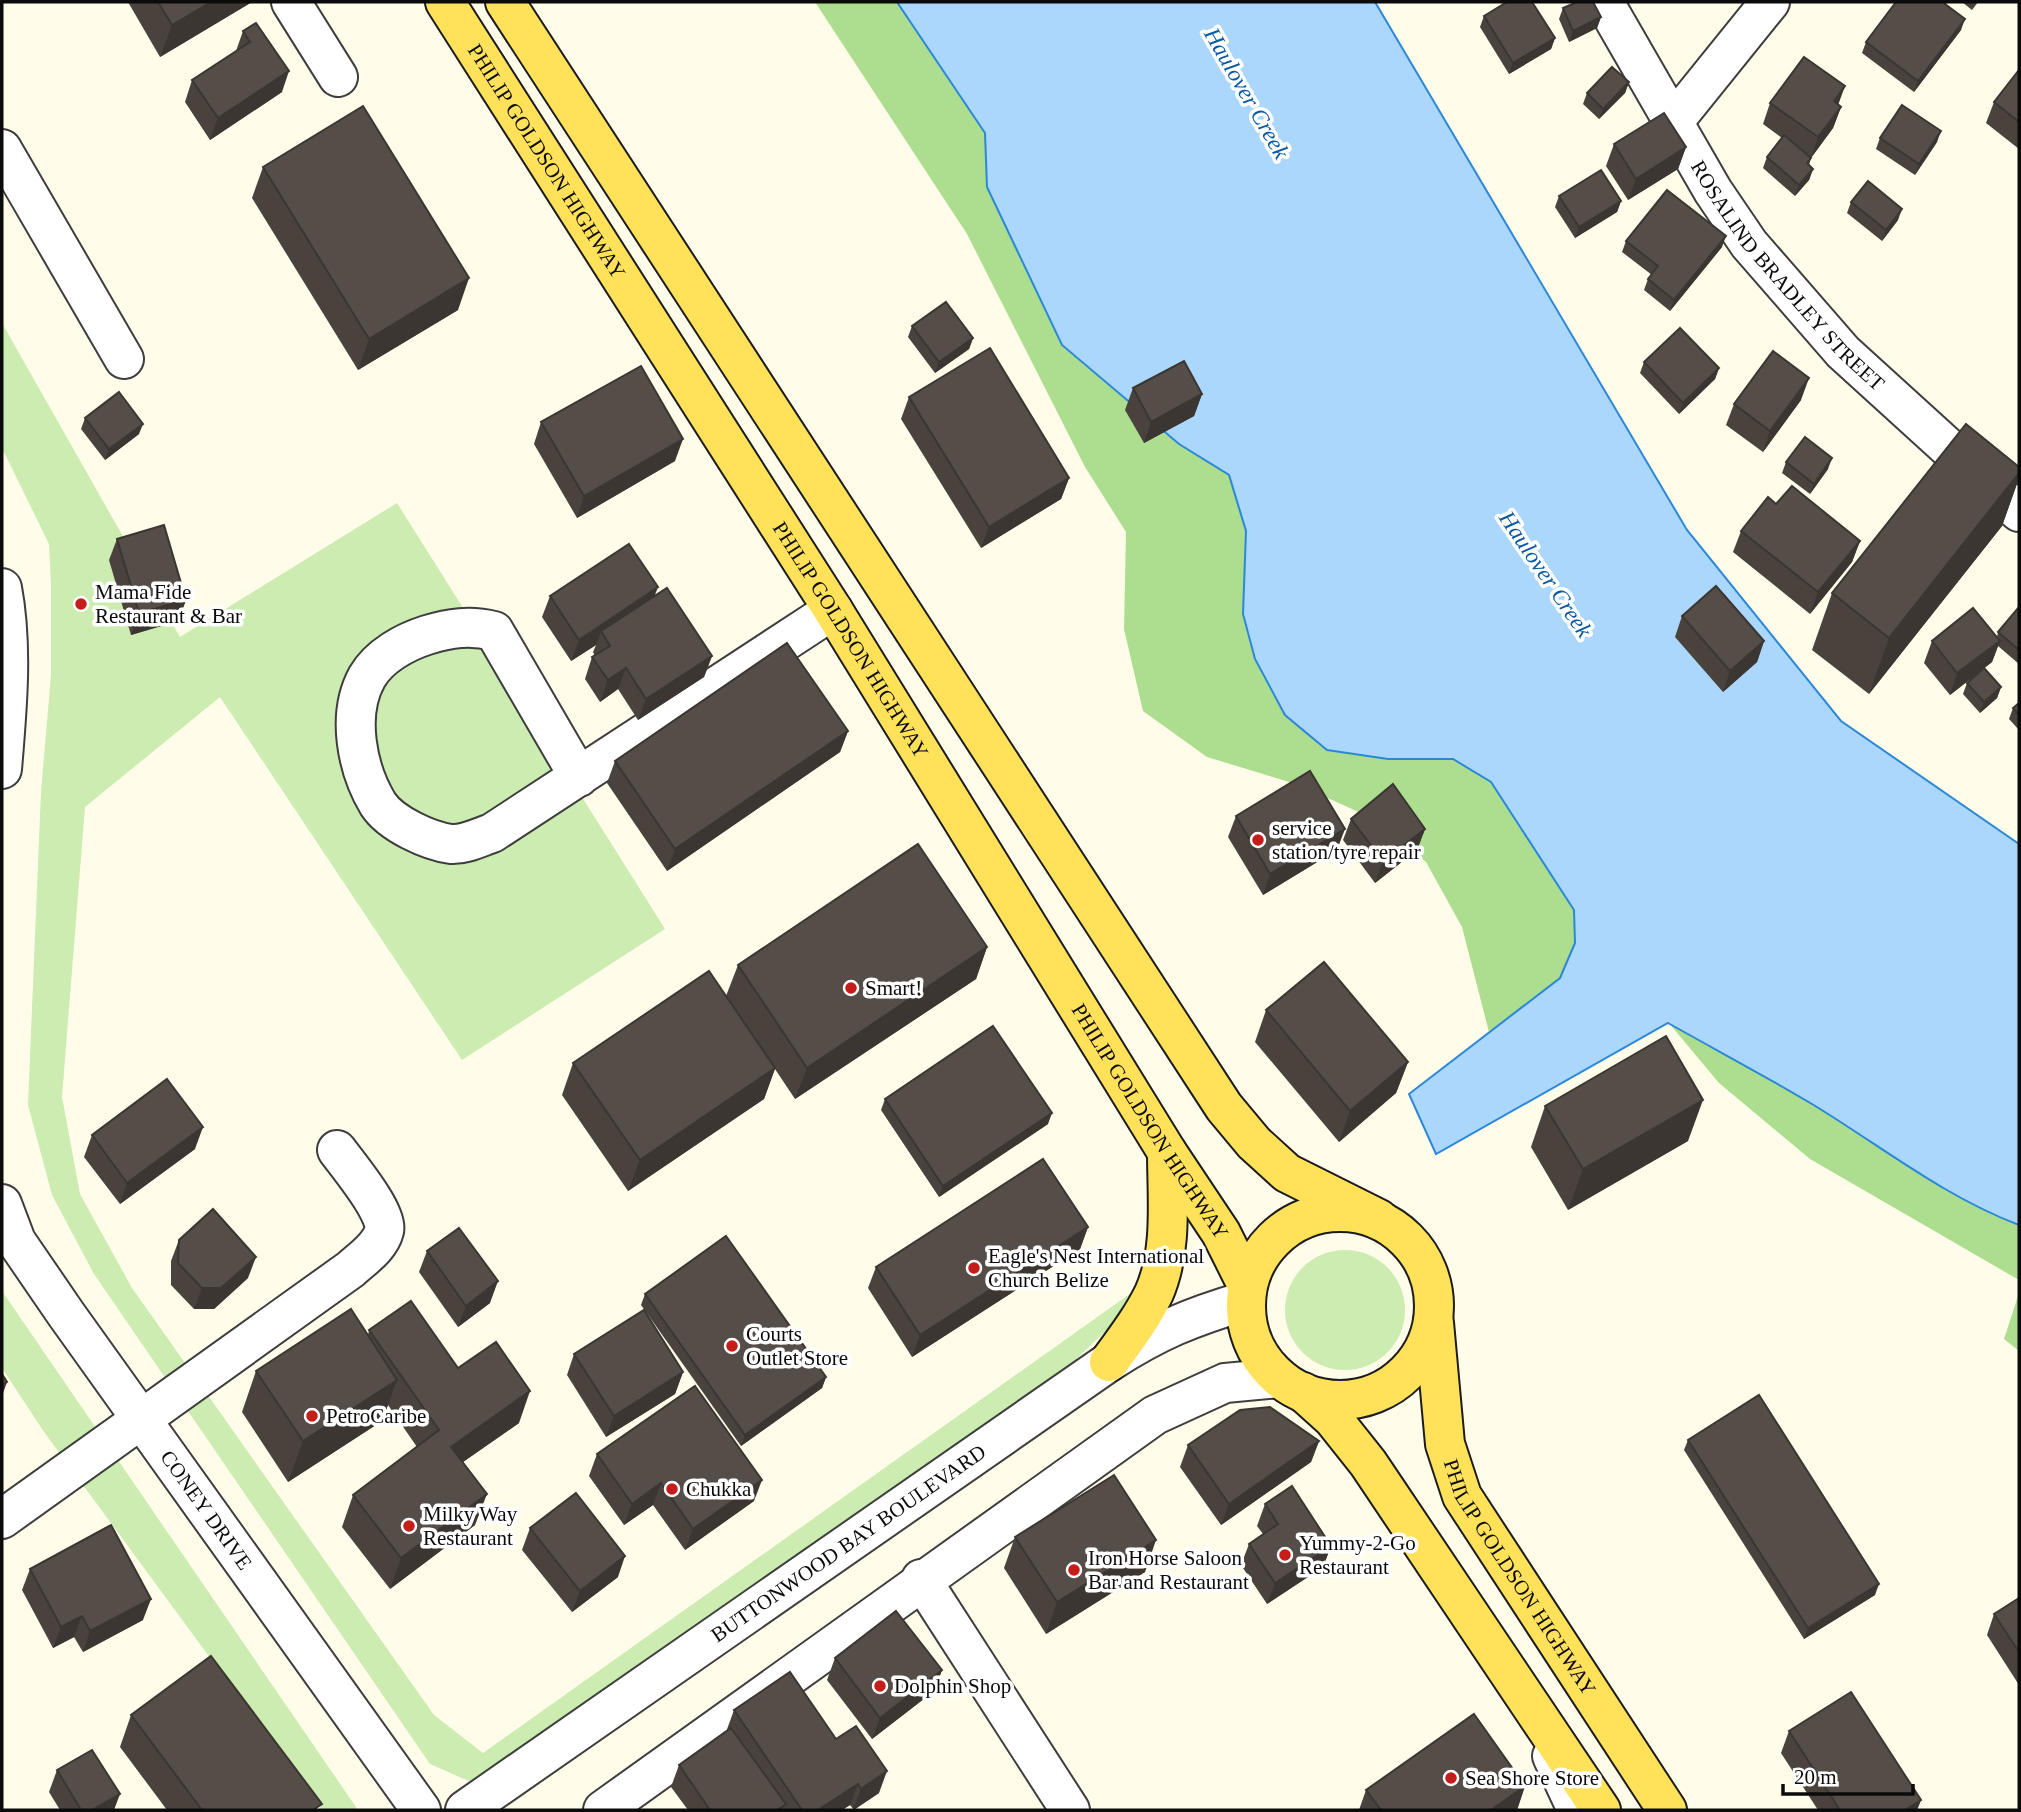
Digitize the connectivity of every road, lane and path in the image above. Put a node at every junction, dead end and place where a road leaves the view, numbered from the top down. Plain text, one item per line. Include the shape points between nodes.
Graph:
1 (291, 2) edge
2 (445, 2) edge
3 (505, 2) edge
4 (1604, 2) edge
5 (1770, 2) edge
6 (338, 77) dead end
7 (1674, 121) junction
8 (2, 149) edge
9 (124, 359) dead end
10 (2019, 512) edge
11 (2, 587) edge
12 (833, 610) junction
13 (2, 769) edge
14 (579, 777) junction
15 (337, 1150) dead end
16 (1167, 1152) junction
17 (2, 1204) edge
18 (1379, 1219) junction
19 (1246, 1293) junction
20 (1434, 1321) junction
21 (1109, 1362) junction
22 (1291, 1385) junction
23 (142, 1420) junction
24 (2, 1519) edge
25 (921, 1579) junction
26 (1527, 1700) junction
27 (421, 1810) edge
28 (465, 1810) edge
29 (603, 1810) edge
30 (1070, 1810) edge
31 (1577, 1810) edge
32 (1601, 1810) edge
33 (1667, 1810) edge

1 - 6 street
2 - 12 main road, PHILIP GOLDSON HIGHWAY
3 - 18 main road via 1224,1107 1287,1173
4 - 7 street, ROSALIND BRADLEY STREET
5 - 7 street
7 - 10 street, ROSALIND BRADLEY STREET via 1720,202 1798,303 1898,404
8 - 9 street
11 - 13 street via 7,701
12 - 14 street
12 - 16 main road, PHILIP GOLDSON HIGHWAY
14 - 14 street via 492,834 454,844 416,835 379,806 357,752 358,707 368,676 402,643 474,626 494,631
15 - 23 street via 383,1215 385,1230 375,1247
16 - 19 main road, PHILIP GOLDSON HIGHWAY via 1221,1233
16 - 21 main road via 1165,1252 1155,1290
17 - 23 street, CONEY DRIVE via 16,1241
18 - 19 main road via 1352,1212 1324,1212 1297,1221 1275,1237 1257,1259
18 - 20 main road via 1405,1237 1424,1261 1434,1291
19 - 21 street, BUTTONWOOD BAY BOULEVARD via 1155,1333
19 - 22 main road via 1249,1330 1257,1348
20 - 22 main road via 1426,1349 1409,1372 1386,1389 1359,1399 1331,1400
20 - 33 main road, PHILIP GOLDSON HIGHWAY via 1446,1444 1462,1496
21 - 28 street, BUTTONWOOD BAY BOULEVARD
22 - 25 street via 1225,1383 1155,1415
22 - 26 main road via 1333,1419 1368,1463
23 - 24 street
23 - 27 street, CONEY DRIVE
25 - 29 street
25 - 30 street
26 - 31 street
26 - 32 main road

